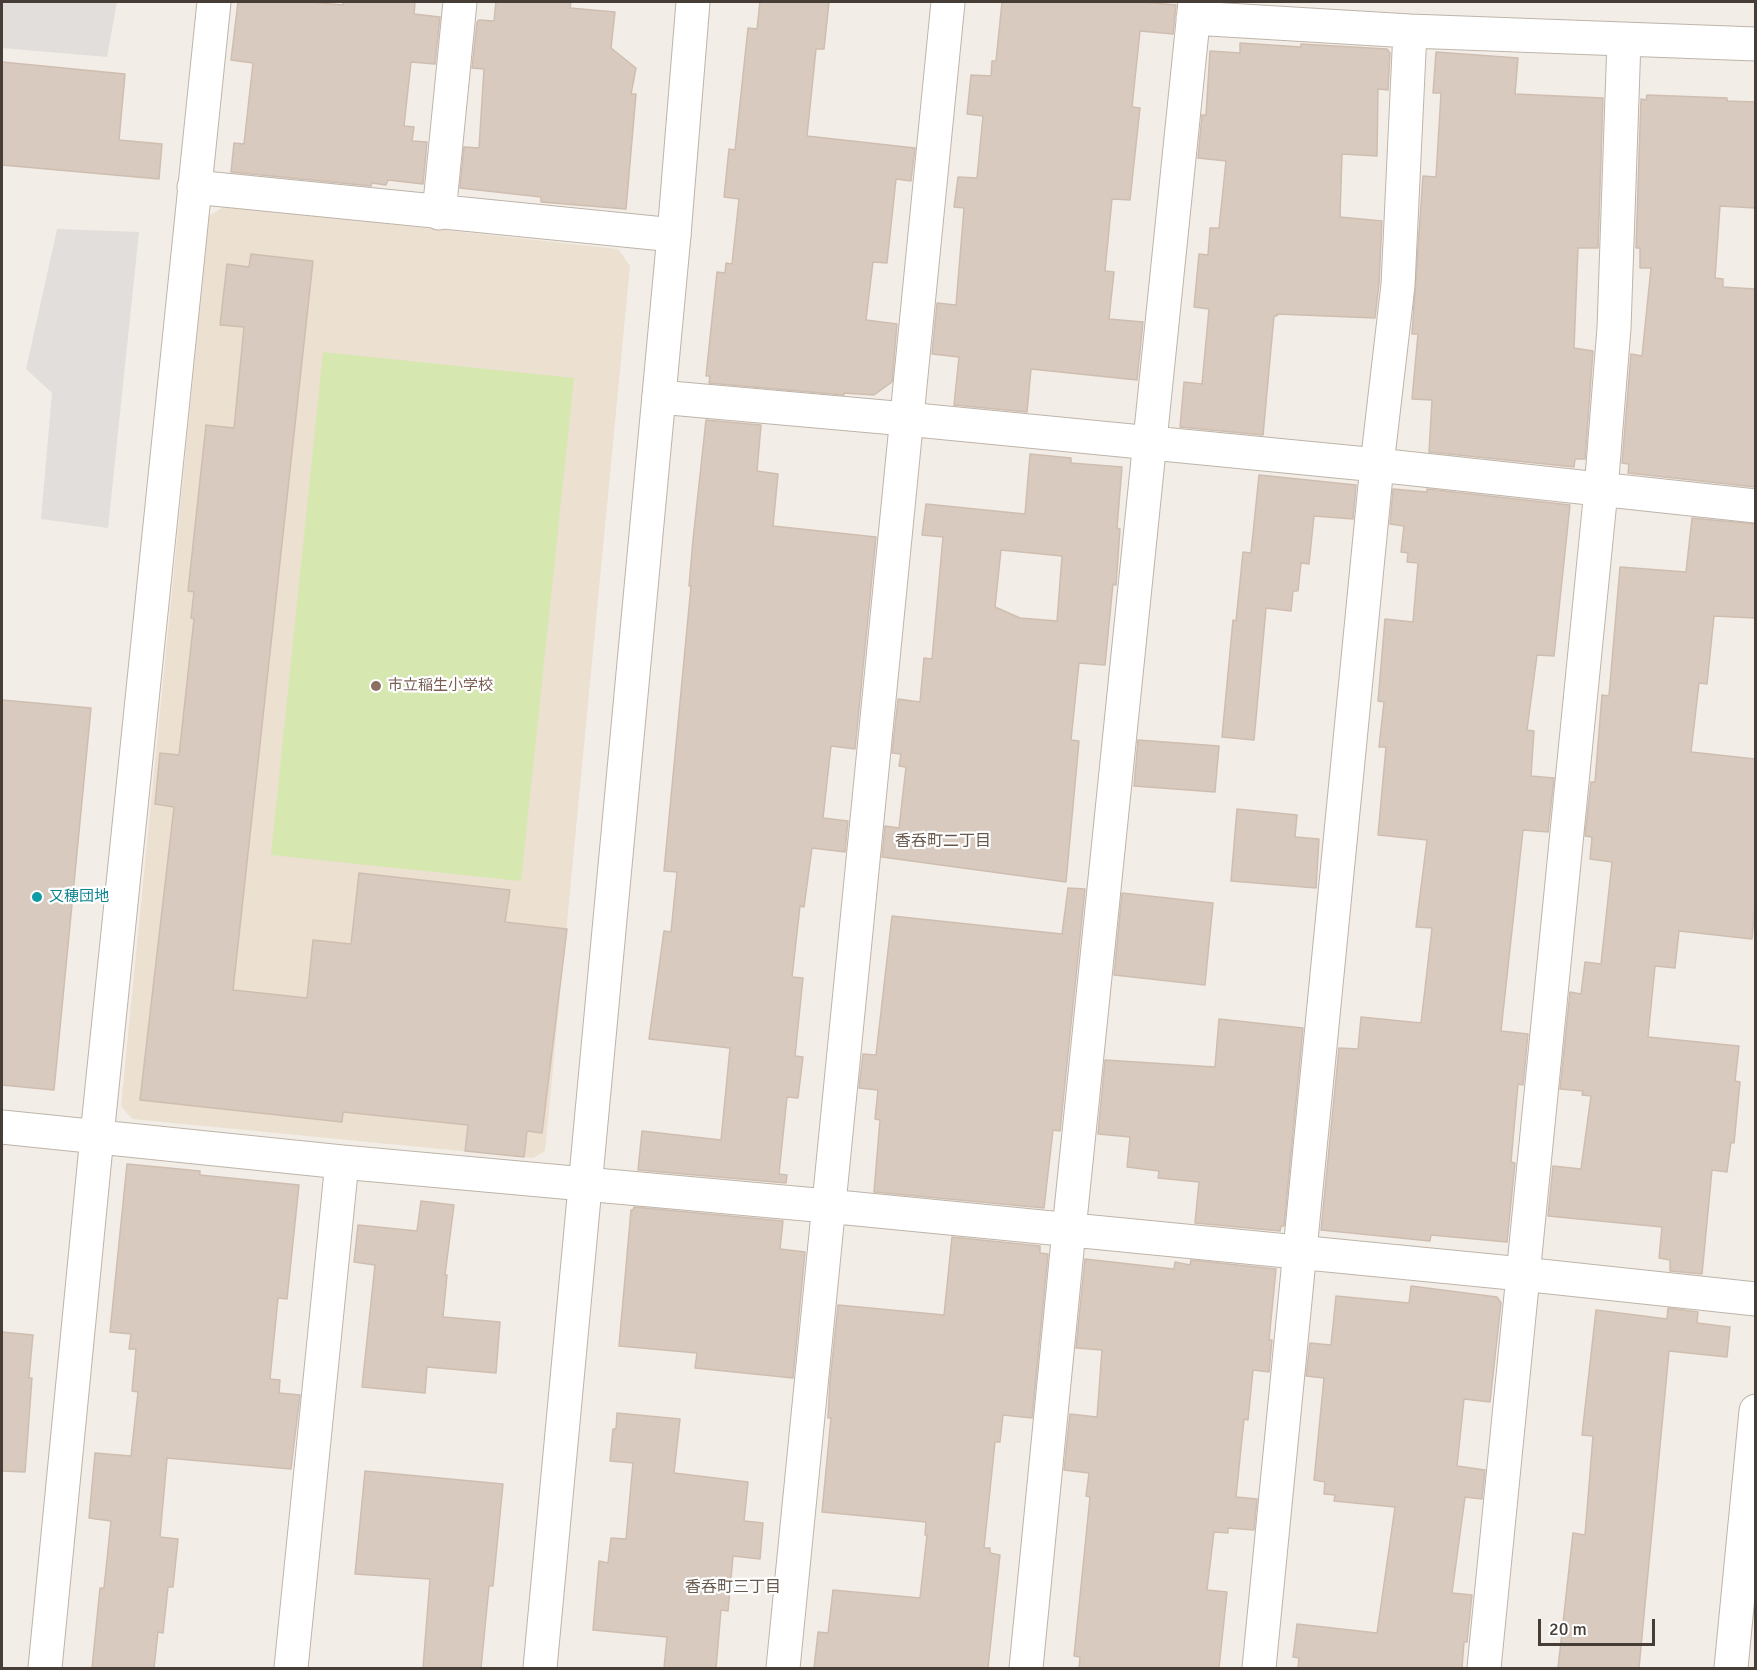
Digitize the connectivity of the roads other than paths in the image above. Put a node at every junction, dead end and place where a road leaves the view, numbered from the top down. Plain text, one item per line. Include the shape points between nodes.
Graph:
1 (214, 2) edge
2 (460, 2) edge
3 (693, 2) edge
4 (948, 2) edge
5 (1194, 10) edge
6 (1410, 31) junction
7 (1624, 40) junction
8 (1755, 44) edge
9 (194, 188) junction
10 (439, 213) junction
11 (674, 235) junction
12 (659, 397) junction
13 (906, 419) junction
14 (1149, 444) junction
15 (1377, 465) junction
16 (1601, 490) junction
17 (1755, 506) edge
18 (2, 1127) edge
19 (97, 1136) junction
20 (342, 1162) junction
21 (585, 1185) junction
22 (827, 1206) junction
23 (1069, 1230) junction
24 (1300, 1252) junction
25 (1522, 1274) junction
26 (1755, 1299) edge
27 (1755, 1411) edge
28 (45, 1668) edge
29 (291, 1668) edge
30 (540, 1668) edge
31 (783, 1668) edge
32 (1026, 1668) edge
33 (1259, 1668) edge
34 (1484, 1668) edge
35 (1731, 1668) edge

1 - 9 street
2 - 10 street
3 - 11 street
4 - 13 street
5 - 6 street
5 - 14 street
6 - 7 street
6 - 15 street via 1398,285
7 - 8 street
7 - 16 street via 1614,328
9 - 10 street
9 - 19 street
10 - 11 street
11 - 12 street
12 - 13 street
12 - 21 street
13 - 14 street
13 - 22 street
14 - 15 street
14 - 23 street
15 - 16 street
15 - 24 street
16 - 17 street
16 - 25 street
18 - 19 street
19 - 20 street
19 - 28 street
20 - 21 street
20 - 29 street
21 - 22 street
21 - 30 street
22 - 23 street
22 - 31 street
23 - 24 street
23 - 32 street
24 - 25 street
24 - 33 street
25 - 26 street
25 - 34 street
27 - 35 street

